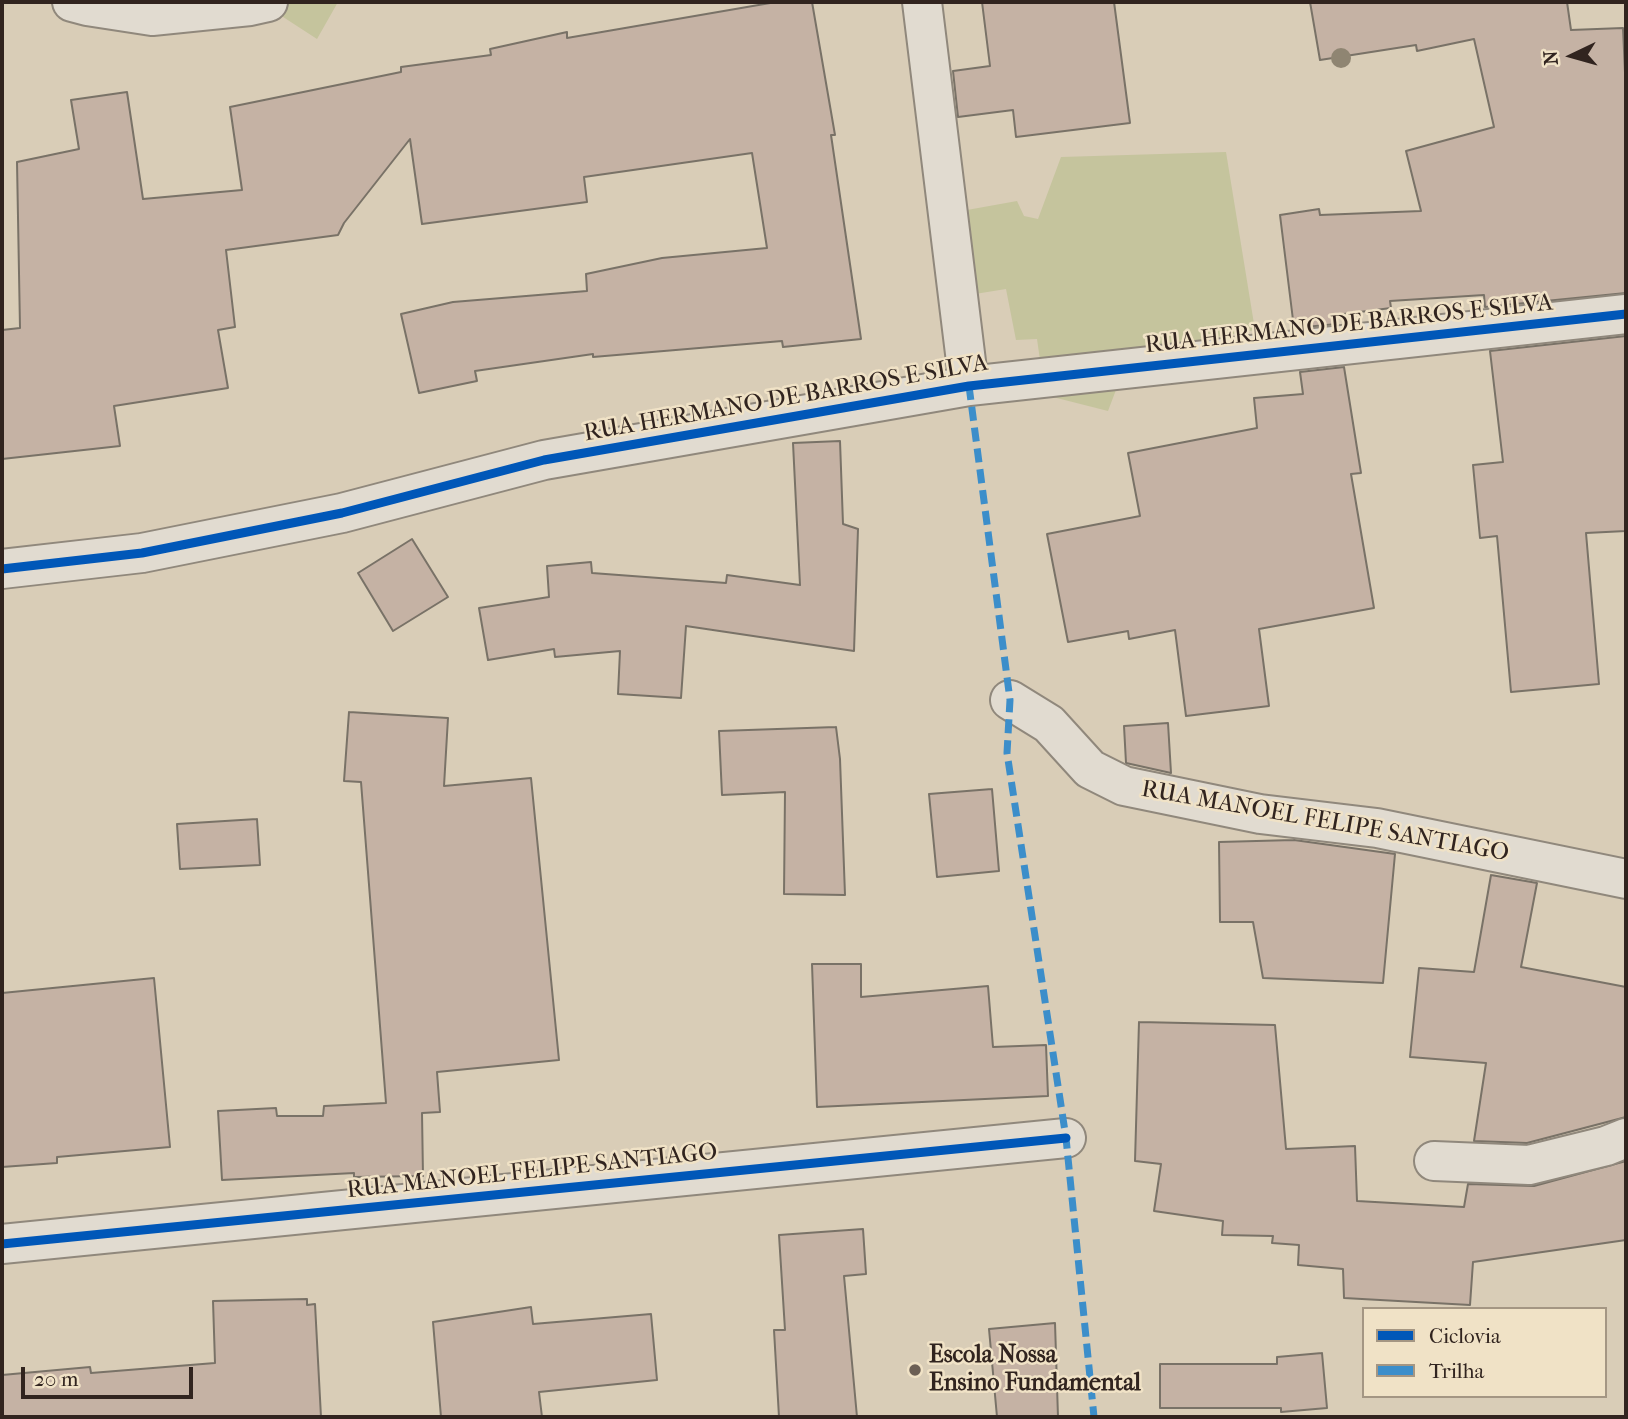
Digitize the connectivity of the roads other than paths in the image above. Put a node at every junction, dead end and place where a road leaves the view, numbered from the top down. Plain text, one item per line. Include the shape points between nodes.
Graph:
1 (72, 2) edge
2 (268, 2) edge
3 (922, 2) edge
4 (1626, 314) edge
5 (969, 386) junction
6 (2, 569) edge
7 (1010, 700) dead end
8 (1626, 879) edge
9 (1066, 1138) dead end
10 (1626, 1138) edge
11 (1434, 1161) dead end
12 (2, 1244) edge

1 - 2 street via 152,16
3 - 5 street
4 - 5 street, RUA HERMANO DE BARROS E SILVA
5 - 6 street, RUA HERMANO DE BARROS E SILVA via 544,460 342,513 142,553
7 - 8 street, RUA MANOEL FELIPE SANTIAGO via 1049,724 1090,769 1124,786 1261,814 1377,828
9 - 12 street, RUA MANOEL FELIPE SANTIAGO
10 - 11 street via 1529,1165

